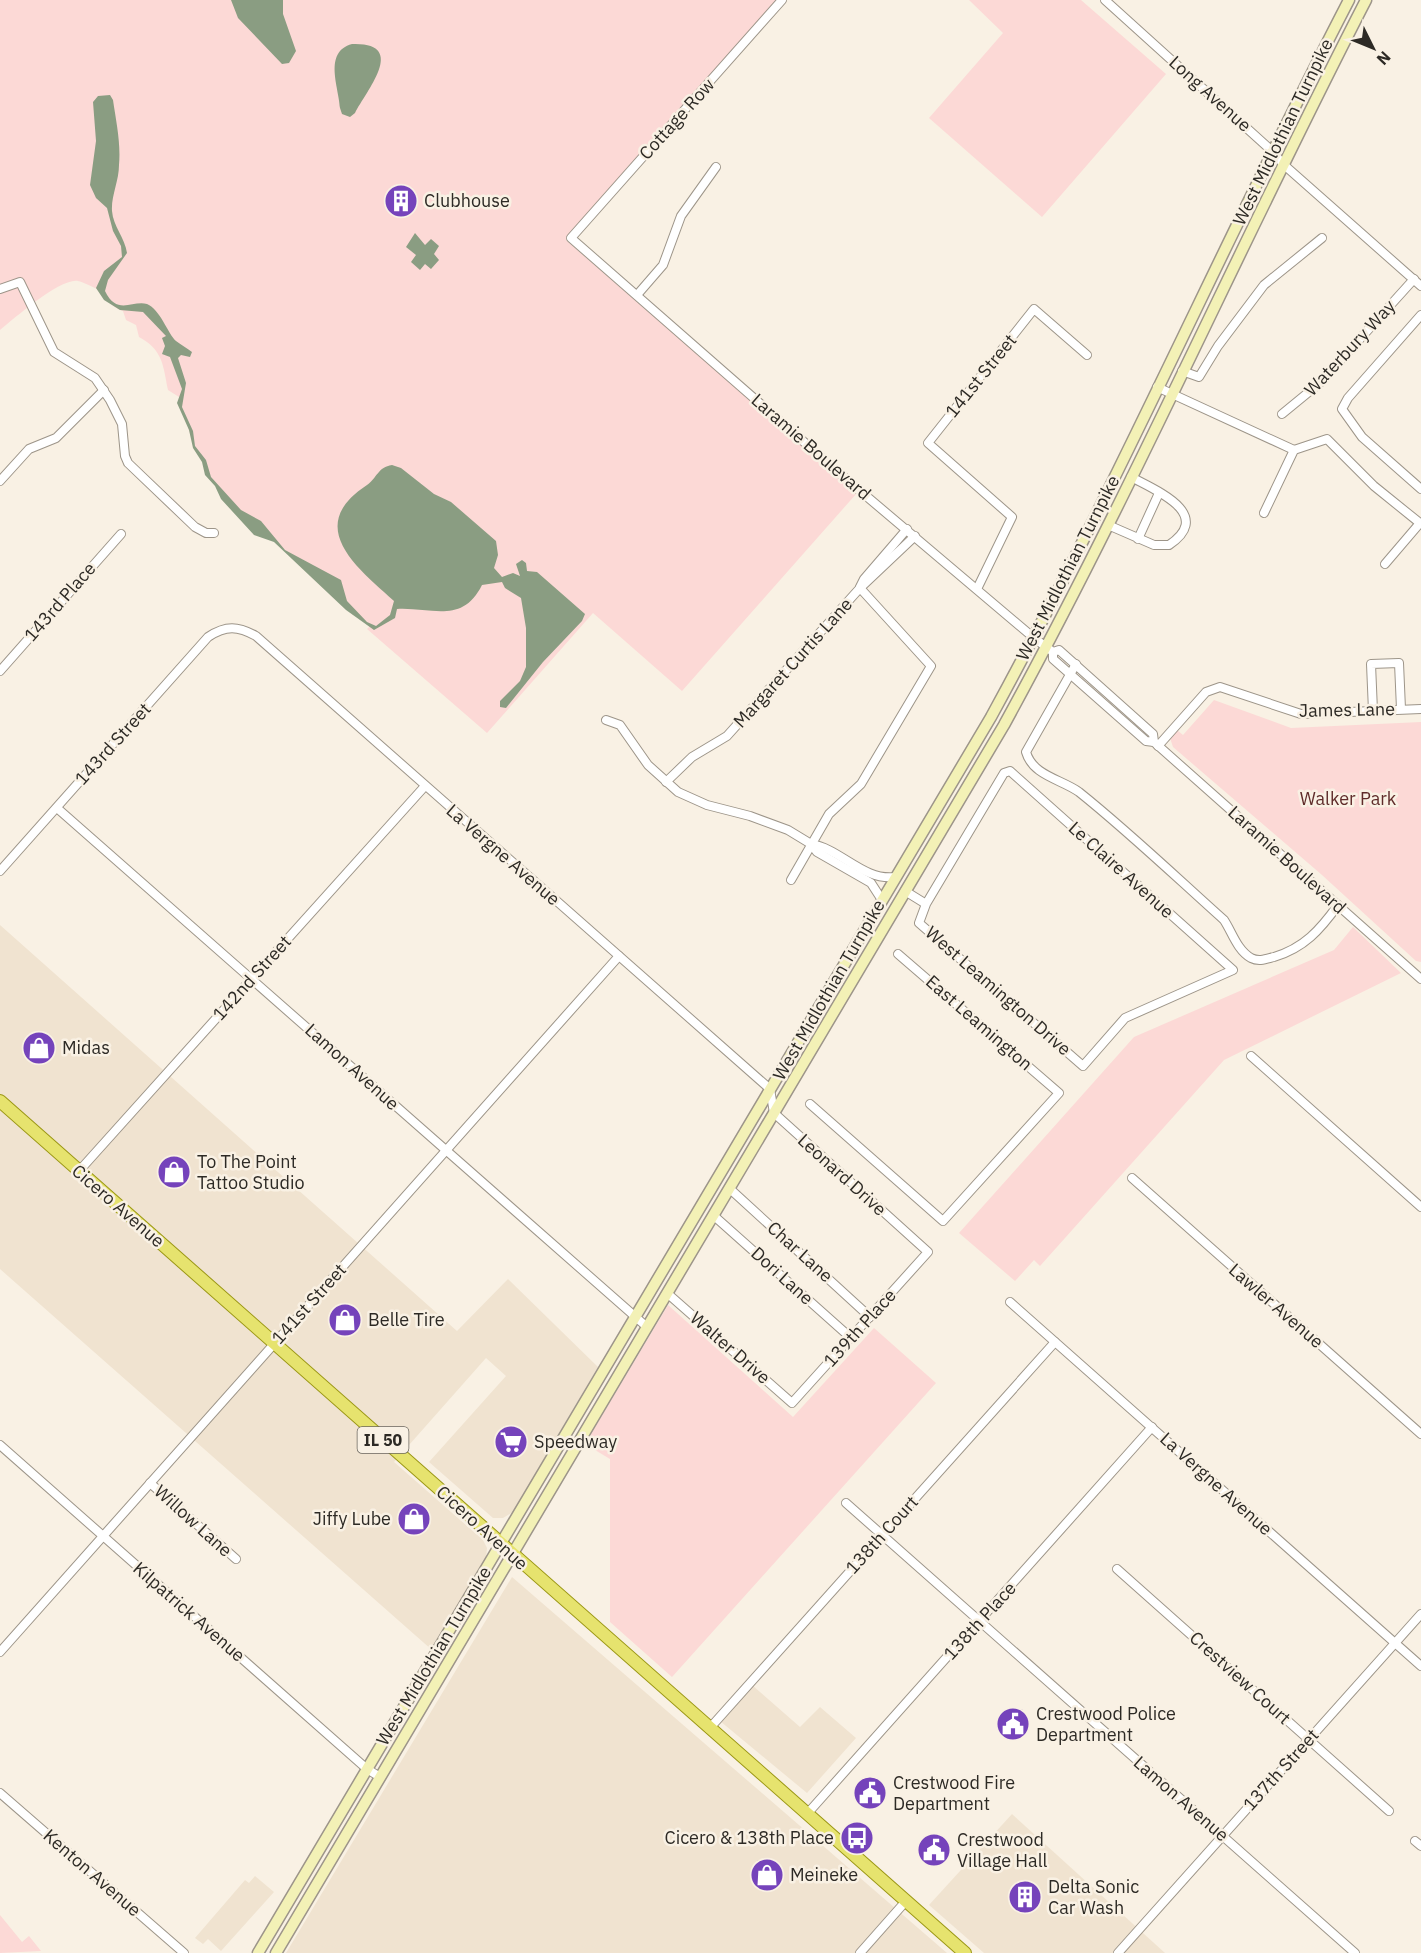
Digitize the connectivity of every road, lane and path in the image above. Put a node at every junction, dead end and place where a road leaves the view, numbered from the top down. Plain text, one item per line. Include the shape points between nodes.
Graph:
1 (782, 0) edge
2 (1105, 0) edge
3 (1348, 0) edge
4 (1366, 0) edge
5 (1272, 150) junction
6 (1283, 164) junction
7 (716, 167) dead end
8 (571, 238) joint
9 (1322, 238) dead end
10 (1413, 279) junction
11 (1421, 286) edge
12 (0, 289) edge
13 (637, 295) junction
14 (1421, 315) edge
15 (1087, 355) dead end
16 (1182, 371) junction
17 (1156, 387) junction
18 (104, 390) junction
19 (1171, 394) junction
20 (1282, 414) dead end
21 (1294, 450) junction
22 (1131, 477) junction
23 (0, 481) edge
24 (1421, 489) edge
25 (1159, 493) junction
26 (1264, 513) dead end
27 (1420, 524) edge
28 (1108, 525) junction
29 (908, 529) junction
30 (214, 533) dead end
31 (121, 534) dead end
32 (915, 536) junction
33 (1138, 539) junction
34 (1385, 564) dead end
35 (860, 588) junction
36 (977, 589) junction
37 (233, 628) joint
38 (1034, 638) junction
39 (1050, 650) junction
40 (1076, 664) junction
41 (0, 671) edge
42 (1071, 673) junction
43 (1421, 709) edge
44 (1401, 710) junction
45 (1373, 711) junction
46 (606, 720) dead end
47 (1156, 744) junction
48 (666, 782) junction
49 (425, 786) junction
50 (57, 807) junction
51 (811, 844) junction
52 (0, 871) edge
53 (895, 877) junction
54 (791, 880) dead end
55 (889, 888) junction
56 (905, 891) junction
57 (882, 900) junction
58 (926, 904) junction
59 (1338, 905) junction
60 (898, 954) dead end
61 (619, 956) junction
62 (1420, 976) edge
63 (252, 978) junction
64 (1251, 1056) dead end
65 (1083, 1066) joint
66 (770, 1089) junction
67 (0, 1101) edge
68 (810, 1104) dead end
69 (774, 1113) junction
70 (445, 1150) junction
71 (79, 1171) junction
72 (1132, 1178) dead end
73 (729, 1188) junction
74 (1421, 1207) edge
75 (713, 1215) junction
76 (928, 1252) joint
77 (667, 1293) junction
78 (1010, 1302) dead end
79 (635, 1317) junction
80 (870, 1317) junction
81 (646, 1327) junction
82 (851, 1338) junction
83 (1055, 1342) junction
84 (274, 1343) junction
85 (792, 1403) joint
86 (1152, 1427) junction
87 (1421, 1434) edge
88 (0, 1445) edge
89 (150, 1483) junction
90 (846, 1503) dead end
91 (883, 1535) junction
92 (103, 1536) junction
93 (501, 1544) junction
94 (512, 1555) junction
95 (236, 1559) dead end
96 (1117, 1569) dead end
97 (1421, 1614) edge
98 (980, 1621) junction
99 (1394, 1643) junction
100 (0, 1652) edge
101 (1421, 1666) edge
102 (709, 1729) junction
103 (1308, 1739) junction
104 (367, 1769) junction
105 (380, 1776) junction
106 (0, 1793) edge
107 (1389, 1811) dead end
108 (807, 1814) junction
109 (1223, 1835) junction
110 (906, 1901) junction
111 (184, 1953) edge
112 (258, 1953) edge
113 (276, 1953) edge
114 (860, 1953) edge
115 (965, 1953) edge
116 (1118, 1953) edge
117 (1355, 1953) edge

1 - 8 street, Cottage Row
2 - 5 street, Long Avenue
3 - 5 main road, West Midlothian Turnpike
4 - 6 main road, West Midlothian Turnpike
5 - 6 street, Long Avenue
5 - 17 main road, West Midlothian Turnpike
6 - 10 street, Long Avenue
6 - 16 main road, West Midlothian Turnpike
7 - 13 street via 681,216 663,265
8 - 13 street, Laramie Boulevard
9 - 16 street via 1264,285 1199,377
10 - 11 street, Long Avenue
10 - 20 street, Waterbury Way via 1321,382
12 - 18 street via 20,282 54,352 95,378
13 - 29 street, Laramie Boulevard
14 - 24 street via 1342,409 1362,437
15 - 36 street, 141st Street via 1034,309 928,443 1012,517
16 - 19 main road, West Midlothian Turnpike
17 - 19 street
17 - 38 main road, West Midlothian Turnpike
18 - 23 street via 56,438 29,448
18 - 30 street via 122,423 128,463 195,527 206,534
19 - 21 street
19 - 22 main road, West Midlothian Turnpike
21 - 26 street
21 - 27 street via 1327,439
22 - 25 street
22 - 28 main road, West Midlothian Turnpike
25 - 33 street
25 - 33 street via 1170,497 1184,513 1181,534 1162,546
27 - 34 street
28 - 33 street
28 - 39 main road, West Midlothian Turnpike
29 - 32 street, Laramie Boulevard
29 - 35 street
31 - 41 street, 143rd Place
32 - 35 street, Margaret Curtis Lane
32 - 36 street, Laramie Boulevard
35 - 48 street, Margaret Curtis Lane via 738,725 721,741 683,764
35 - 51 street via 931,666 861,784 833,809
36 - 38 street, Laramie Boulevard
37 - 49 street, La Vergne Avenue via 256,636
37 - 50 street, 143rd Street via 208,637
38 - 39 street, Laramie Boulevard
38 - 53 main road, West Midlothian Turnpike
39 - 40 street, Laramie Boulevard via 1059,651
39 - 42 street, Laramie Boulevard via 1053,659
39 - 56 main road, West Midlothian Turnpike
40 - 42 street
40 - 47 street, Laramie Boulevard via 1153,734
42 - 47 street, Laramie Boulevard via 1146,741
42 - 59 street via 1026,752 1028,757 1045,775 1078,791 1224,920 1249,957 1263,960 1294,950 1315,934
43 - 44 street, James Lane
44 - 45 street, James Lane
44 - 45 street via 1398,663 1371,664
45 - 47 street, James Lane via 1301,714 1220,687 1206,692
46 - 48 street via 620,725 644,760
47 - 59 street, Laramie Boulevard
48 - 51 street via 691,800 767,821
49 - 61 street, La Vergne Avenue
49 - 63 street, 142nd Street
50 - 52 street, 143rd Street
50 - 63 street, Lamon Avenue
51 - 53 street via 822,846 873,876
51 - 54 street
51 - 57 street via 817,852 871,883
53 - 55 main road, West Midlothian Turnpike
55 - 56 main road
55 - 57 main road, West Midlothian Turnpike
56 - 58 street, West Leamington Drive
56 - 69 main road, West Midlothian Turnpike
57 - 66 main road, West Midlothian Turnpike
58 - 65 street, West Leamington Drive via 919,923
58 - 65 street, Le Claire Avenue via 1004,773 1010,771 1233,970 1125,1018
59 - 62 street, Laramie Boulevard
60 - 68 street, East Leamington via 1059,1093 943,1221
61 - 66 street, La Vergne Avenue
61 - 70 street, 141st Street
63 - 70 street, Lamon Avenue
63 - 71 street, 142nd Street
64 - 74 street
66 - 69 street
66 - 79 main road, West Midlothian Turnpike
67 - 71 main road, Cicero Avenue / IL 50
69 - 73 main road, West Midlothian Turnpike
69 - 76 street, Leonard Drive
70 - 79 street, Lamon Avenue
70 - 84 street, 141st Street
71 - 84 main road, Cicero Avenue / IL 50
72 - 87 street, Lawler Avenue
73 - 75 main road, West Midlothian Turnpike
73 - 80 street, Char Lane
75 - 77 main road, West Midlothian Turnpike
75 - 82 street, Dori Lane
76 - 80 street, 139th Place
77 - 81 main road, West Midlothian Turnpike
77 - 85 street, Walter Drive
78 - 83 street, La Vergne Avenue
79 - 81 street, Lamon Avenue
79 - 93 main road, West Midlothian Turnpike
80 - 82 street, 139th Place
81 - 94 main road, West Midlothian Turnpike
82 - 85 street, 139th Place
83 - 86 street, La Vergne Avenue
83 - 91 street, 138th Court
84 - 89 street, 141st Street
84 - 93 main road, Cicero Avenue / IL 50
86 - 98 street, 138th Place
86 - 99 street, La Vergne Avenue
88 - 92 street, Kilpatrick Avenue
89 - 92 street, 141st Street
89 - 95 street, Willow Lane
90 - 91 street, Lamon Avenue
91 - 98 street, Lamon Avenue
91 - 102 street, 138th Court
92 - 100 street, 141st Street
92 - 104 street, Kilpatrick Avenue
93 - 94 main road, Cicero Avenue / IL 50
93 - 104 main road, West Midlothian Turnpike
94 - 102 main road, Cicero Avenue / IL 50
94 - 105 main road, West Midlothian Turnpike
96 - 103 street, Crestview Court
97 - 99 street, 137th Street
98 - 108 street, 138th Place
98 - 109 street, Lamon Avenue
99 - 101 street, La Vergne Avenue
99 - 103 street, 137th Street
102 - 108 main road, Cicero Avenue / IL 50
103 - 107 street, Crestview Court
103 - 109 street, 137th Street
104 - 105 street, Kilpatrick Avenue
104 - 112 main road, West Midlothian Turnpike
105 - 113 main road, West Midlothian Turnpike
106 - 111 street, Kenton Avenue
108 - 110 main road, Cicero Avenue / IL 50
109 - 116 street, 137th Street
109 - 117 street, Lamon Avenue
110 - 114 street
110 - 115 main road, Cicero Avenue / IL 50

